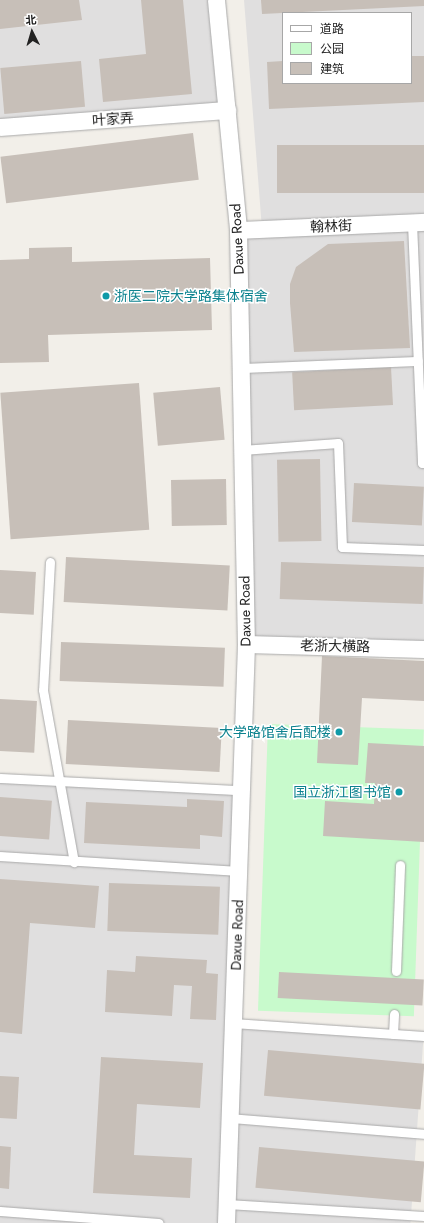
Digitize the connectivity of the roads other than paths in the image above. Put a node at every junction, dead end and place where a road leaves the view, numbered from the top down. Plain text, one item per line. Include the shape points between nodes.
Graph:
1 (216, 0) edge
2 (227, 110) junction
3 (0, 127) edge
4 (418, 222) edge
5 (238, 230) junction
6 (420, 302) edge
7 (418, 361) junction
8 (241, 368) junction
9 (421, 390) edge
10 (242, 450) junction
11 (424, 463) edge
12 (424, 550) edge
13 (50, 562) dead end
14 (246, 644) junction
15 (424, 649) edge
16 (0, 778) edge
17 (60, 782) junction
18 (241, 790) junction
19 (0, 856) edge
20 (74, 862) junction
21 (400, 865) dead end
22 (239, 871) junction
23 (396, 970) dead end
24 (394, 1014) dead end
25 (233, 1023) junction
26 (393, 1034) junction
27 (424, 1036) edge
28 (230, 1118) junction
29 (424, 1134) edge
30 (227, 1204) junction
31 (0, 1211) edge
32 (424, 1216) edge
33 (160, 1223) edge
34 (226, 1223) edge

1 - 2 street, Daxue Road
2 - 3 street, 叶家弄
2 - 5 street, Daxue Road
4 - 5 street, 翰林街
4 - 6 lane
5 - 8 street, Daxue Road
6 - 7 lane
7 - 8 lane
7 - 9 lane
8 - 10 street, Daxue Road
9 - 11 lane
10 - 12 lane via 338,444 342,547
10 - 14 street, Daxue Road
13 - 17 lane via 44,690
14 - 15 street, 老浙大横路
14 - 18 street, Daxue Road
16 - 17 lane
17 - 18 lane
17 - 20 lane
18 - 22 street, Daxue Road
19 - 20 lane
20 - 22 lane
21 - 23 lane
22 - 25 street, Daxue Road
24 - 26 lane
25 - 26 lane
25 - 28 street, Daxue Road
26 - 27 lane
28 - 29 lane
28 - 30 street, Daxue Road
30 - 32 lane
30 - 34 street, Daxue Road
31 - 33 lane

